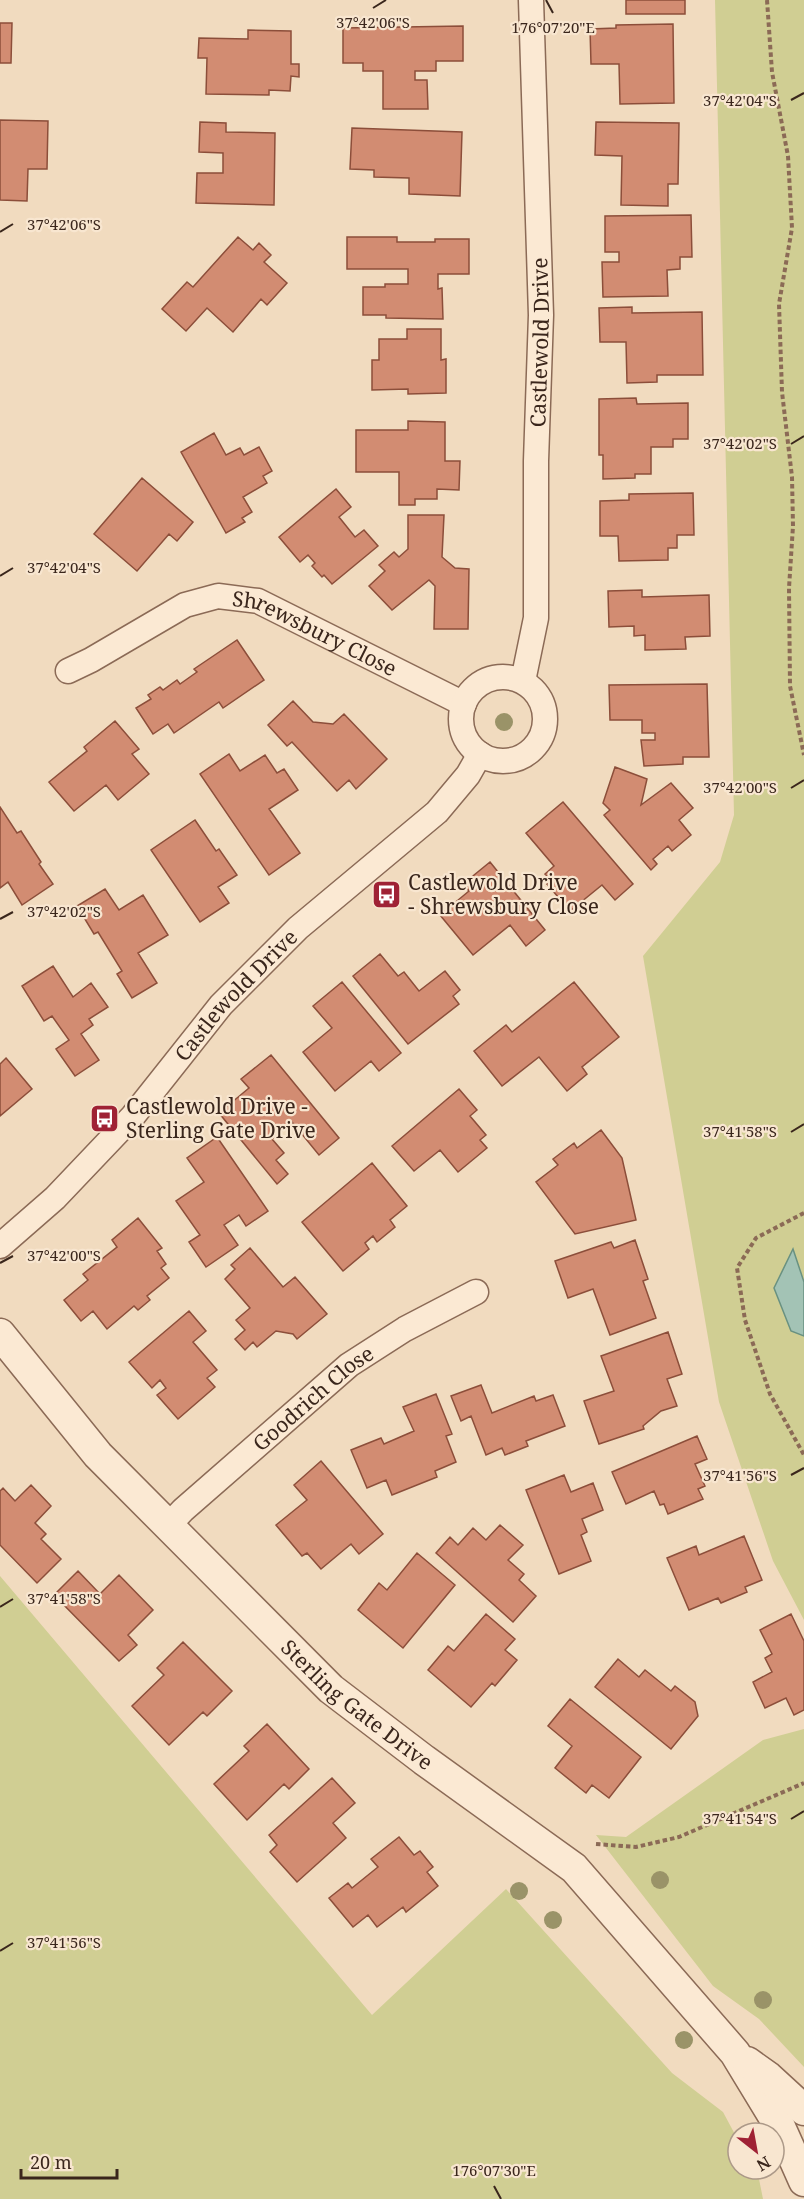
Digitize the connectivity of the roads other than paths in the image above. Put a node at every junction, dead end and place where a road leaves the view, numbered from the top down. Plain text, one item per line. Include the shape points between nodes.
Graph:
1 (531, 0) edge
2 (68, 671) dead end
3 (523, 681) junction
4 (464, 704) junction
5 (480, 754) junction
6 (0, 1246) edge
7 (476, 1292) dead end
8 (0, 1334) edge
9 (167, 1527) junction
10 (735, 2053) junction
11 (804, 2110) edge
12 (804, 2181) edge

1 - 3 street, Castlewold Drive via 541,315 536,618
2 - 4 street, Shrewsbury Close via 185,605 218,596 258,601
3 - 4 street via 495,677 482,682
3 - 5 street via 538,695 546,714 540,740 519,758 492,760
4 - 5 street via 463,732
5 - 6 street, Castlewold Drive via 468,776 437,812 298,928 221,1005 133,1116 55,1198
7 - 9 street, Goodrich Close via 405,1329 349,1365
8 - 9 street, Sterling Gate Drive via 98,1455
9 - 10 street, Sterling Gate Drive via 331,1689 574,1868
10 - 11 street, Sterling Gate Drive
10 - 12 street, Sterling Gate Drive via 780,2127

